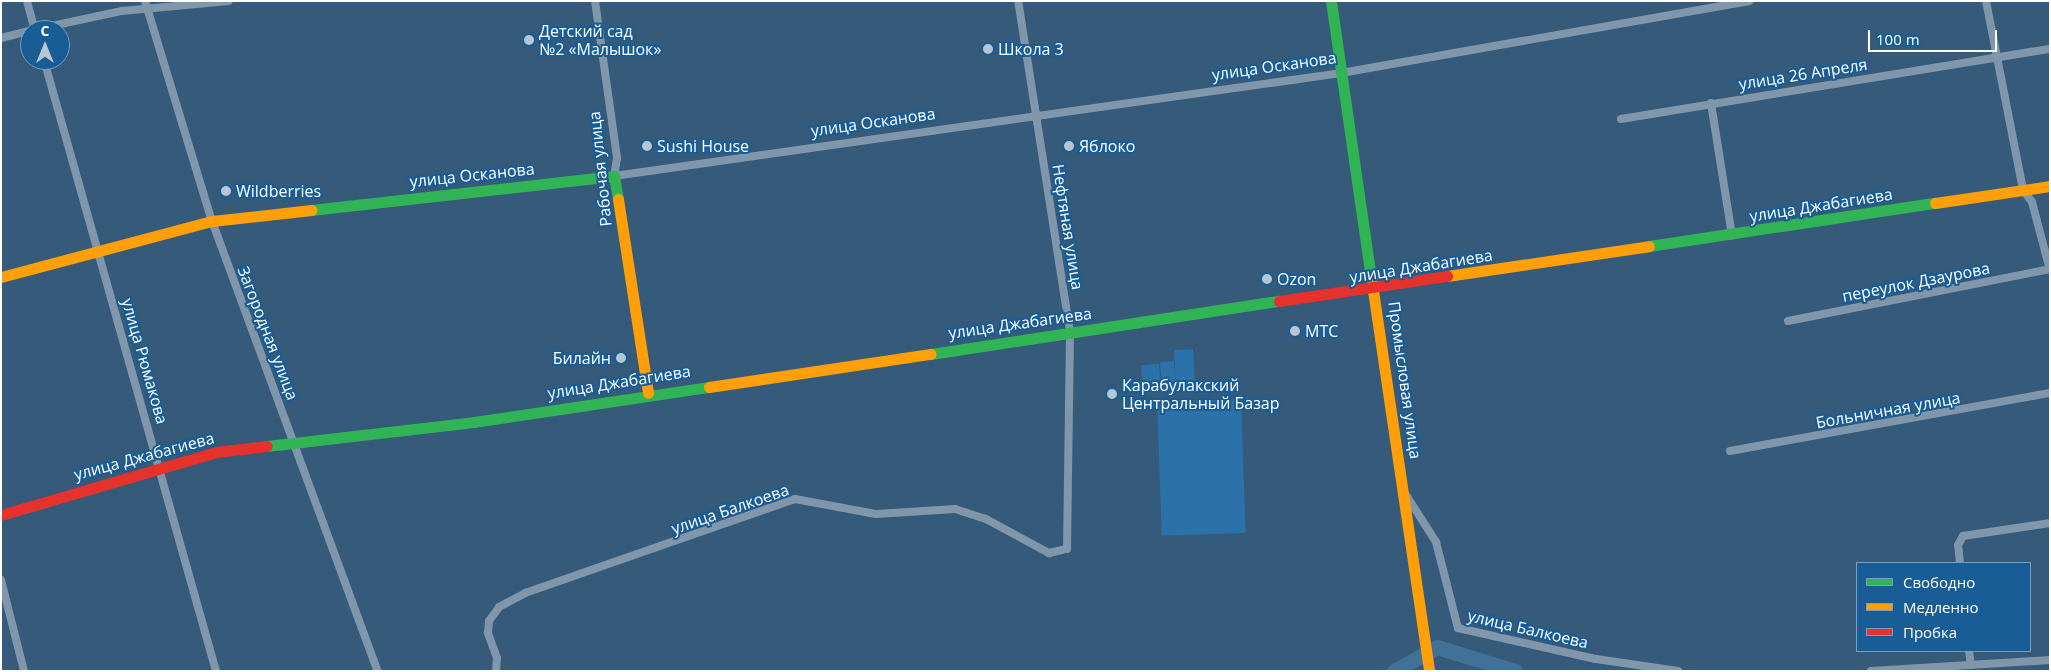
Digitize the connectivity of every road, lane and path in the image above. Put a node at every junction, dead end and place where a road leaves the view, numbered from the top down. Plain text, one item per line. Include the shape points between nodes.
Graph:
1 (27, 1) edge
2 (229, 1) edge
3 (595, 1) edge
4 (1018, 1) edge
5 (1330, 1) edge
6 (1750, 1) edge
7 (1986, 1) edge
8 (146, 5) edge
9 (1698, 5) edge
10 (31, 20) edge
11 (70, 22) edge
12 (20, 33) edge
13 (1, 38) edge
14 (2050, 49) edge
15 (1996, 58) junction
16 (47, 70) edge
17 (1341, 73) junction
18 (1711, 103) junction
19 (1036, 114) junction
20 (1621, 119) dead end
21 (614, 176) junction
22 (2050, 186) edge
23 (2023, 190) junction
24 (212, 222) junction
25 (1732, 235) junction
26 (99, 250) junction
27 (2050, 269) edge
28 (1, 277) edge
29 (1375, 290) junction
30 (1788, 321) dead end
31 (1070, 332) junction
32 (648, 393) junction
33 (2050, 393) edge
34 (294, 441) junction
35 (1730, 451) dead end
36 (160, 466) junction
37 (1405, 494) junction
38 (1, 515) edge
39 (2050, 523) edge
40 (1067, 549) joint
41 (1960, 562) edge
42 (1, 580) edge
43 (1969, 652) edge
44 (2050, 660) edge
45 (1970, 665) junction
46 (24, 671) edge
47 (216, 671) edge
48 (378, 671) edge
49 (496, 671) edge
50 (1429, 671) edge
51 (1678, 671) edge
52 (1871, 671) edge

1 - 10 street
2 - 8 street
3 - 21 street, Рабочая улица via 617,158
4 - 19 street, Нефтяная улица
5 - 17 main road, Промысловая улица
6 - 9 street, улица Осканова
7 - 15 street
8 - 11 street
8 - 24 street, Загородная улица
9 - 17 street, улица Осканова
12 - 13 street
14 - 15 street, улица 26 Апреля
15 - 18 street, улица 26 Апреля
15 - 23 street
16 - 26 street, улица Рюмакова
17 - 19 street, улица Осканова
17 - 29 main road, Промысловая улица
18 - 20 street, улица 26 Апреля
18 - 25 street
19 - 21 street, улица Осканова
19 - 31 street, Нефтяная улица
21 - 24 main road, улица Осканова
21 - 32 main road, Рабочая улица
22 - 23 main road, улица Джабагиева
23 - 25 main road, улица Джабагиева
23 - 27 street via 2032,202
24 - 26 main road, улица Осканова
24 - 34 street, Загородная улица
25 - 29 main road, улица Джабагиева
26 - 28 main road, улица Осканова
26 - 36 street, улица Рюмакова
27 - 30 street, переулок Дзаурова
29 - 31 main road, улица Джабагиева
29 - 37 main road, Промысловая улица
31 - 32 main road, улица Джабагиева
31 - 40 street, Нефтяная улица
32 - 34 main road, улица Джабагиева via 474,422
33 - 35 street, Больничная улица
34 - 36 main road, улица Джабагиева
34 - 48 street, Загородная улица
36 - 38 main road, улица Джабагиева
36 - 47 street, улица Рюмакова
37 - 50 main road, Промысловая улица
37 - 51 street, улица Балкоева via 1433,533 1458,628 1596,659
39 - 41 street via 1963,536 1958,545
40 - 49 street, улица Балкоева via 1049,553 986,519 955,509 876,514 795,499 525,593 499,607 489,621 488,634 497,658
42 - 46 street
43 - 45 street
44 - 45 street
45 - 52 street

